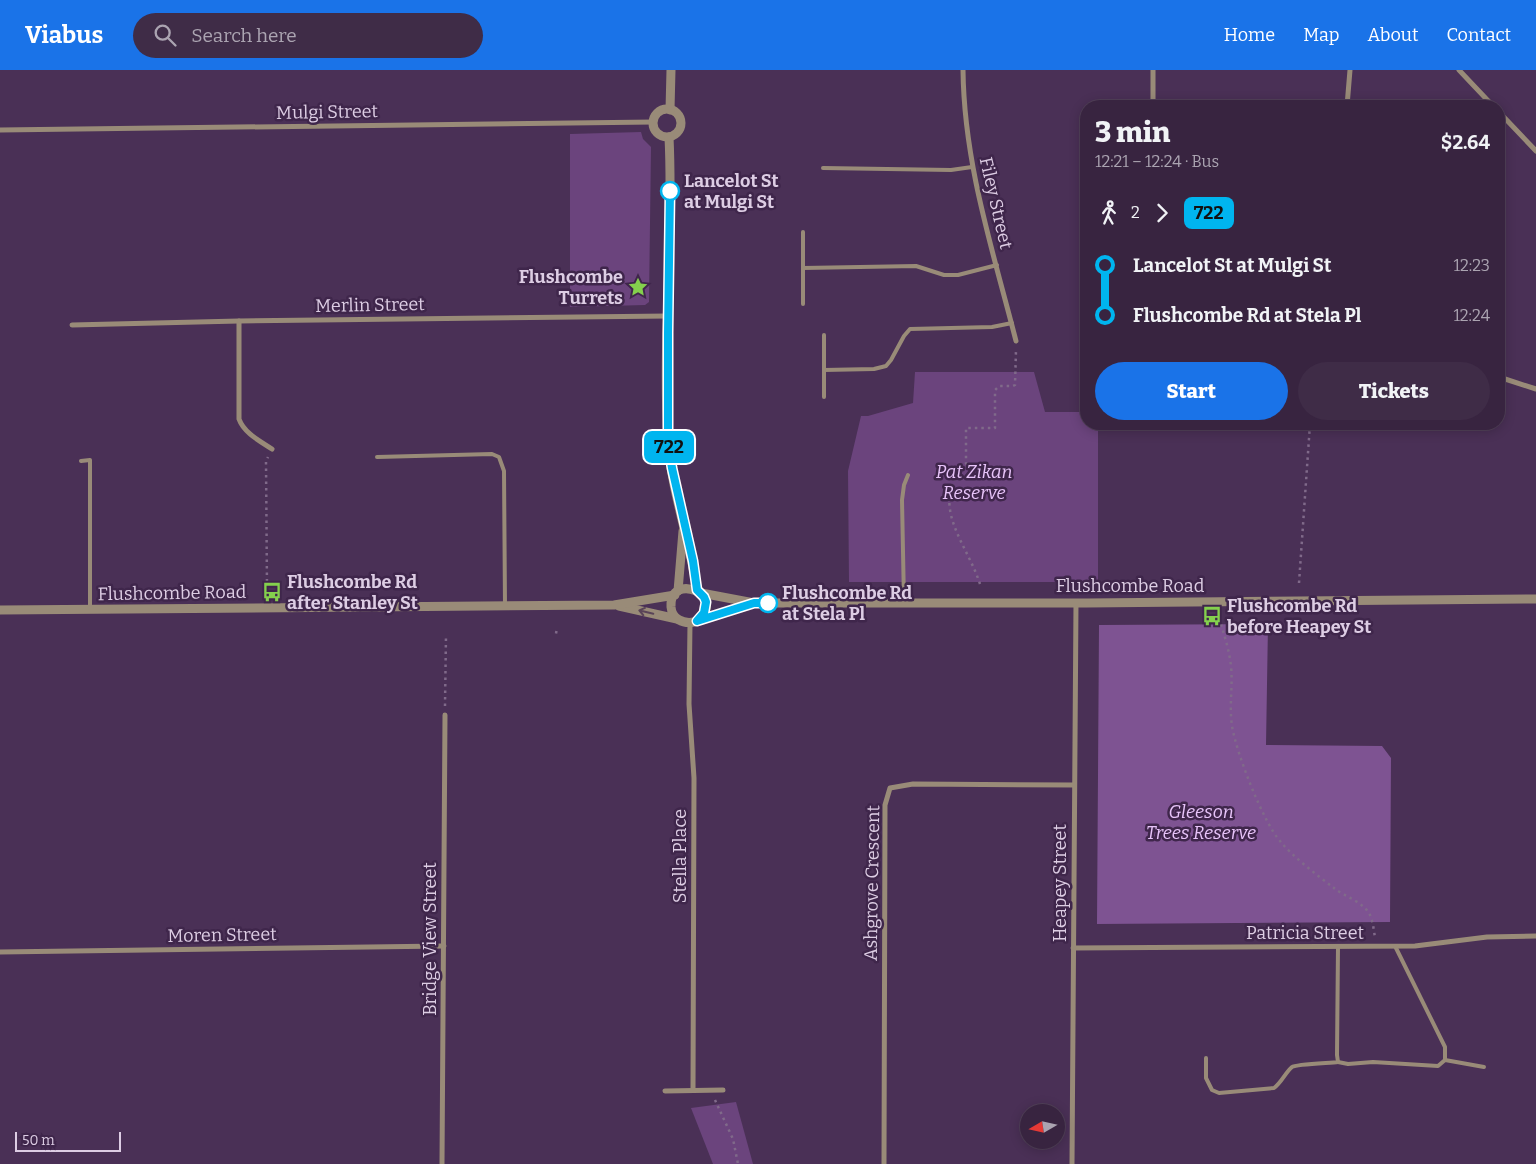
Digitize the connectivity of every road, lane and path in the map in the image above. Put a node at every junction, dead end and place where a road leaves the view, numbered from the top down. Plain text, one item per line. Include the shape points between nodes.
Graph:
1 (670, 70) edge
2 (963, 70) edge
3 (1153, 70) edge
4 (1350, 70) edge
5 (1459, 70) edge
6 (1153, 100) edge
7 (1348, 100) edge
8 (1488, 100) edge
9 (670, 110) junction
10 (1505, 118) edge
11 (654, 122) junction
12 (0, 130) edge
13 (669, 137) junction
14 (1536, 150) edge
15 (972, 167) junction
16 (823, 168) dead end
17 (803, 232) dead end
18 (996, 266) junction
19 (803, 268) junction
20 (803, 304) dead end
21 (668, 316) junction
22 (239, 321) junction
23 (1012, 323) junction
24 (72, 325) dead end
25 (824, 335) dead end
26 (1016, 341) joint
27 (824, 370) junction
28 (1505, 379) edge
29 (1536, 390) edge
30 (824, 397) dead end
31 (1310, 430) edge
32 (272, 449) joint
33 (377, 457) dead end
34 (81, 461) dead end
35 (908, 475) dead end
36 (684, 523) junction
37 (1299, 582) dead end
38 (980, 584) dead end
39 (267, 588) dead end
40 (699, 592) junction
41 (676, 593) junction
42 (1536, 599) edge
43 (1076, 602) junction
44 (754, 603) junction
45 (904, 603) junction
46 (505, 605) junction
47 (614, 605) junction
48 (0, 610) edge
49 (90, 610) junction
50 (1219, 618) dead end
51 (678, 619) junction
52 (694, 622) junction
53 (555, 632) dead end
54 (561, 633) dead end
55 (446, 635) dead end
56 (445, 715) joint
57 (1074, 785) junction
58 (1536, 936) edge
59 (444, 946) junction
60 (1338, 946) junction
61 (1377, 946) junction
62 (1395, 946) junction
63 (1073, 948) junction
64 (0, 952) edge
65 (1206, 1058) dead end
66 (1445, 1060) junction
67 (1338, 1062) junction
68 (1484, 1067) dead end
69 (693, 1090) junction
70 (711, 1090) junction
71 (723, 1090) dead end
72 (665, 1091) dead end
73 (442, 1164) edge
74 (738, 1164) edge
75 (884, 1164) edge
76 (1072, 1164) edge

1 - 9 street
2 - 15 street, Filey Street via 964,108
3 - 6 street
4 - 7 street
5 - 8 street
9 - 11 street via 661,111
9 - 13 street via 678,114 681,122 678,131
10 - 14 street
11 - 12 street, Mulgi Street
11 - 13 street via 658,134
13 - 21 street
15 - 16 lane via 951,170
15 - 18 street, Filey Street
17 - 19 lane
18 - 19 lane via 958,275 944,275 916,266
18 - 23 street, Filey Street
19 - 20 lane
21 - 22 street, Merlin Street
21 - 36 street via 668,443
22 - 24 street, Merlin Street
22 - 32 street via 240,424
23 - 26 street, Filey Street
23 - 27 lane via 992,327 910,329 886,366
25 - 27 lane
26 - 38 path via 1016,385 999,386 995,390 995,428 966,428 966,464 950,489 948,501 961,542
27 - 30 lane
28 - 29 street
31 - 37 path
32 - 39 path via 266,462
33 - 46 lane via 492,454 499,457 504,471
34 - 49 lane via 90,460
35 - 45 lane via 902,500
36 - 40 street
36 - 41 street
40 - 41 street via 688,588
40 - 44 street, Flushcombe Road
40 - 52 street via 704,597 706,608
41 - 47 street, Flushcombe Road
41 - 51 street via 671,605
42 - 43 street, Flushcombe Road
43 - 45 street, Flushcombe Road
43 - 57 street, Heapey Street
44 - 45 street, Flushcombe Road
44 - 52 street, Flushcombe Road
46 - 47 street, Flushcombe Road
46 - 49 street, Flushcombe Road
51 -> 47 street, Flushcombe Road
48 - 49 street, Flushcombe Road
50 - 61 path via 1231,667 1232,725 1236,746 1256,798 1279,841 1335,889 1363,906 1370,916
51 - 52 street
52 - 69 street, Stella Place via 688,704 694,778
53 - 54 path
55 - 56 path
56 - 59 street, Bridge View Street
57 - 63 street, Heapey Street
57 - 75 street, Ashgrove Crescent via 913,784 890,788 885,805
58 - 62 street, Patricia Street
59 - 64 street, Moren Street
59 - 73 street, Bridge View Street
60 - 61 street, Patricia Street
60 - 63 street, Patricia Street
60 - 67 lane
61 - 62 street, Patricia Street
62 - 66 lane via 1445,1047
63 - 76 street, Heapey Street
65 - 67 lane via 1206,1078 1212,1090 1219,1093 1274,1088 1292,1067
66 - 67 lane via 1438,1066
66 - 68 lane
69 - 70 street
69 - 72 street
70 - 71 street
70 - 74 path via 733,1139

